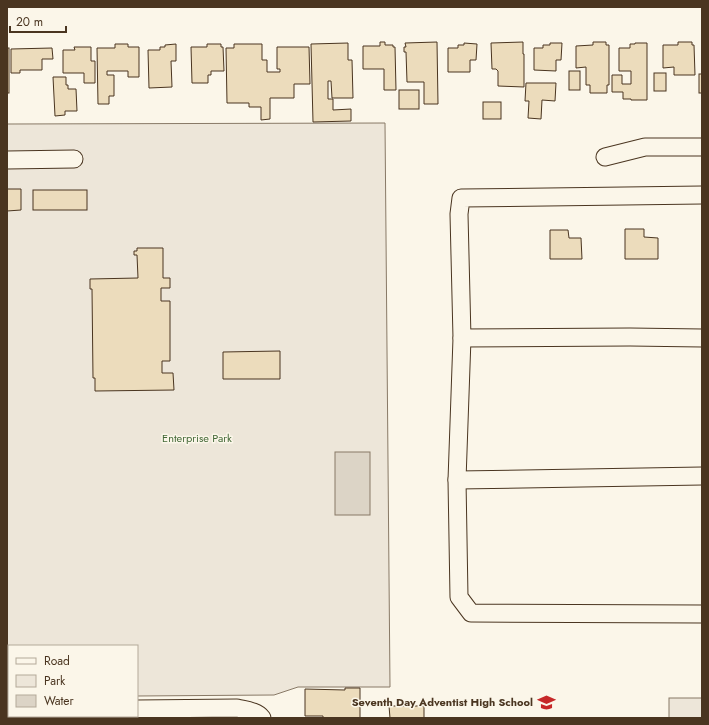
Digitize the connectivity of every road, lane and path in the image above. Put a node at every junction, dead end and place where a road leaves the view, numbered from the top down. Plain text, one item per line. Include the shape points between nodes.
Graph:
1 (702, 147) edge
2 (605, 157) dead end
3 (74, 159) dead end
4 (7, 160) edge
5 (702, 195) edge
6 (462, 338) junction
7 (702, 338) edge
8 (702, 476) edge
9 (457, 480) junction
10 (702, 614) edge
11 (138, 709) edge
12 (262, 718) edge

1 - 2 street via 645,147
3 - 4 street
5 - 6 street via 461,198 459,214
6 - 7 street
6 - 9 street
8 - 9 street
9 - 10 street via 459,597 471,613
11 - 12 street via 237,708 248,710

